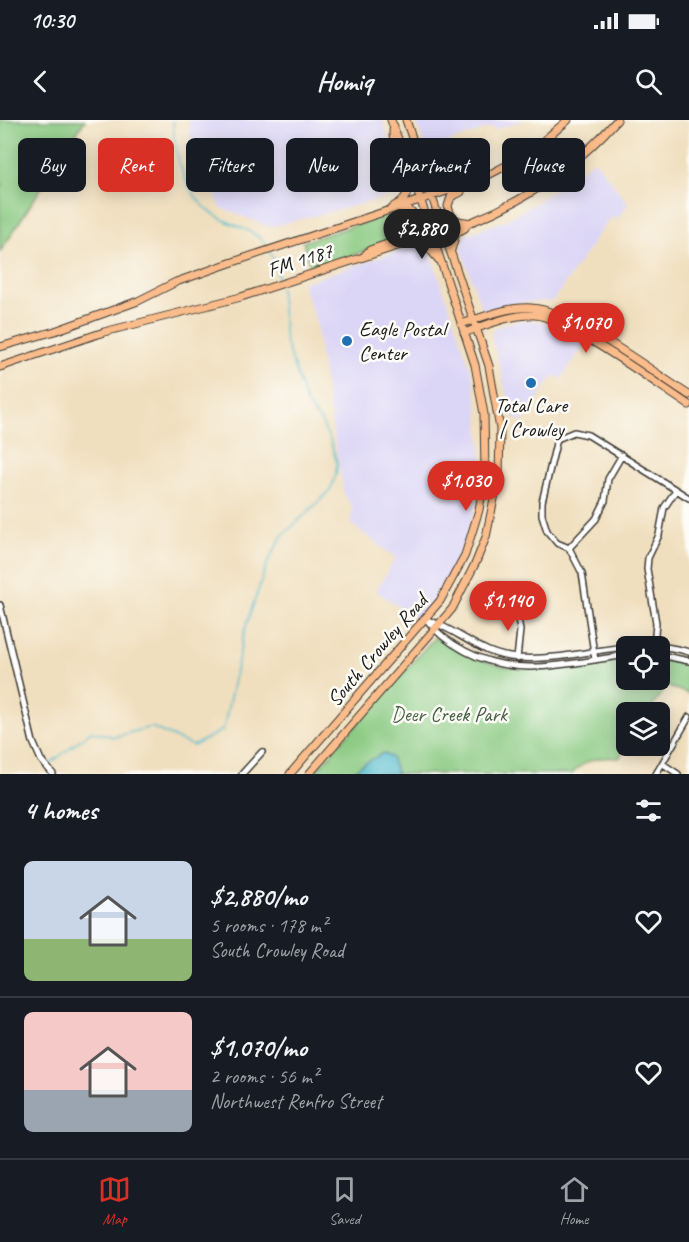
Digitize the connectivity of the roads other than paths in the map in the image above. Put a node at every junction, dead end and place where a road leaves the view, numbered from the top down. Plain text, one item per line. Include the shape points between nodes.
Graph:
1 (406, 120) edge
2 (568, 120) edge
3 (617, 120) edge
4 (392, 123) edge
5 (412, 138) edge
6 (547, 138) edge
7 (502, 173) edge
8 (431, 192) edge
9 (447, 192) edge
10 (433, 197) junction
11 (421, 201) junction
12 (506, 208) junction
13 (395, 209) junction
14 (474, 221) junction
15 (444, 231) junction
16 (317, 235) junction
17 (432, 235) junction
18 (410, 242) junction
19 (451, 253) junction
20 (363, 256) junction
21 (441, 262) junction
22 (543, 313) junction
23 (474, 320) junction
24 (461, 324) junction
25 (477, 328) junction
26 (464, 333) junction
27 (0, 347) edge
28 (0, 367) edge
29 (689, 394) edge
30 (689, 405) edge
31 (486, 450) junction
32 (500, 451) junction
33 (622, 455) junction
34 (676, 490) junction
35 (689, 498) edge
36 (568, 548) junction
37 (514, 596) dead end
38 (0, 605) edge
39 (427, 620) junction
40 (440, 624) junction
41 (435, 631) junction
42 (655, 636) edge
43 (616, 647) edge
44 (670, 649) edge
45 (593, 651) junction
46 (689, 652) edge
47 (616, 657) edge
48 (670, 657) edge
49 (517, 658) junction
50 (595, 660) junction
51 (689, 661) edge
52 (516, 667) junction
53 (689, 717) edge
54 (262, 752) dead end
55 (663, 764) junction
56 (53, 774) edge
57 (242, 774) edge
58 (290, 774) edge
59 (309, 774) edge
60 (656, 774) edge
61 (678, 774) edge

1 - 5 main road, South Crowley Road
2 - 6 main road, FM 1187 / FM 1187
3 - 12 main road, FM 1187 / FM 1187 via 568,167
4 - 11 main road, South Crowley Road
4 - 16 main road via 391,136 408,182 405,198 395,206 322,229
7 - 14 main road via 451,197 448,206 453,218
8 - 10 main road, South Crowley Road
9 - 10 main road, FM 1187 / FM 1187
10 - 11 main road, FM 1187 / FM 1187
10 - 15 main road, South Crowley Road
11 - 13 main road, FM 1187 / FM 1187
11 - 17 main road, South Crowley Road
12 - 14 main road, FM 1187 / FM 1187
12 - 19 main road via 460,230
13 - 16 main road, FM 1187 / FM 1187
13 - 20 main road via 411,211 416,221 415,232
14 - 15 main road, FM 1187 / FM 1187
15 - 17 main road, FM 1187 / FM 1187
15 - 19 main road, South Crowley Road
16 - 27 main road, FM 1187 / FM 1187 via 176,282 138,301 56,331
17 - 18 main road, FM 1187 / FM 1187
17 - 21 main road, South Crowley Road
18 - 20 main road, FM 1187 / FM 1187
18 - 21 main road via 427,246
19 - 23 main road, South Crowley Road
20 - 28 main road, FM 1187 / FM 1187 via 241,297 104,332
21 - 24 main road, South Crowley Road
22 - 23 main road via 515,309
22 - 25 main road
22 - 29 main road via 559,314 579,325
22 - 30 main road
23 - 24 main road
23 - 25 main road, South Crowley Road
24 - 26 main road, South Crowley Road
25 - 26 main road
25 - 32 main road, South Crowley Road via 496,395
26 - 31 main road, South Crowley Road via 475,365
31 - 32 main road
31 - 39 main road, South Crowley Road via 479,510 465,555
32 - 40 main road, South Crowley Road via 486,537 466,584
33 - 34 street
33 - 36 street via 608,479 606,501 597,519
33 - 36 street via 581,432 557,439 542,515 551,537
34 - 35 street
34 - 42 street via 664,508 659,535 648,558
36 - 45 street via 582,573
37 - 49 street via 520,630
38 - 56 street via 33,742
39 - 40 street
39 - 41 street
39 - 58 main road, South Crowley Road
40 - 41 main road, South Crowley Road
40 - 49 street via 479,648
41 - 52 street via 475,657
41 - 59 main road, South Crowley Road
43 - 45 street
44 - 46 street
45 - 49 street
45 - 50 street
47 - 50 street
48 - 51 street
49 - 52 street
50 - 52 street
53 - 55 street
54 - 57 street
55 - 60 street
55 - 61 street

